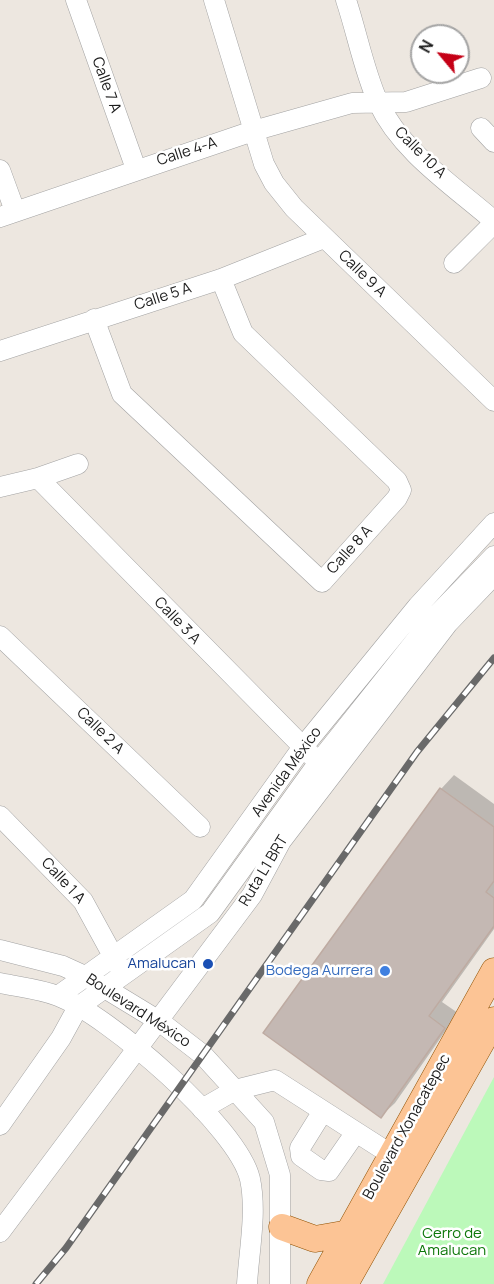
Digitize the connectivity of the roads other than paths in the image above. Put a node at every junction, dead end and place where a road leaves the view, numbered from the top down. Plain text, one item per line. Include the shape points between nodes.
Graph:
1 (76, 0) edge
2 (214, 0) edge
3 (346, 0) edge
4 (481, 78) dead end
5 (378, 102) junction
6 (480, 128) dead end
7 (253, 131) junction
8 (494, 142) edge
9 (136, 169) junction
10 (0, 170) edge
11 (7, 214) edge
12 (494, 222) edge
13 (324, 238) junction
14 (454, 263) dead end
15 (221, 279) junction
16 (94, 319) junction
17 (0, 351) edge
18 (494, 401) edge
19 (78, 464) dead end
20 (38, 478) junction
21 (0, 487) edge
22 (494, 523) edge
23 (494, 556) edge
24 (494, 575) edge
25 (494, 589) edge
26 (0, 636) edge
27 (302, 748) junction
28 (319, 762) junction
29 (0, 816) edge
30 (200, 826) dead end
31 (0, 950) edge
32 (112, 956) junction
33 (494, 970) edge
34 (123, 974) junction
35 (85, 976) junction
36 (0, 983) edge
37 (106, 987) junction
38 (58, 996) junction
39 (78, 1007) junction
40 (494, 1020) edge
41 (162, 1024) junction
42 (142, 1052) junction
43 (117, 1084) junction
44 (235, 1090) junction
45 (202, 1109) junction
46 (323, 1111) junction
47 (0, 1125) edge
48 (356, 1132) junction
49 (392, 1155) junction
50 (282, 1227) junction
51 (0, 1232) edge
52 (349, 1233) junction
53 (0, 1245) edge
54 (247, 1284) edge
55 (280, 1284) edge
56 (320, 1284) edge
57 (345, 1284) edge

1 - 9 street, Calle 7 A
2 - 7 street, Calle 9 A
3 - 5 street, Calle 10 A
4 - 5 street, Calle 4-A via 406,102
5 - 7 street, Calle 4-A via 352,104
5 - 12 street, Calle 10 A via 411,148
6 - 8 street
7 - 9 street, Calle 4-A
7 - 13 street, Calle 9 A via 274,183
9 - 11 street, Calle 4-A
10 - 11 street
12 - 14 street
13 - 15 street, Calle 5 A
13 - 18 street, Calle 9 A
15 - 16 street, Calle 5 A
15 - 16 street, Calle 8 A via 243,333 397,481 401,490 322,582 122,394
16 - 17 street, Calle 5 A
19 - 20 street
20 - 21 street
20 - 27 street, Calle 3 A
22 - 27 street, Avenida México via 418,606
23 - 28 street, Avenida México via 432,620
24 - 41 street, Ruta L1 BRT via 448,623 288,832 252,895
25 - 41 street, Ruta L1 BRT via 456,629 291,847 260,900
26 - 30 street, Calle 2 A
27 - 28 street, Calle 3 A
27 - 32 street, Avenida México via 193,900
28 - 34 street, Avenida México via 210,913
29 - 32 street, Calle 1 A via 84,901
31 - 35 street, Boulevard México via 63,966
32 - 34 street, Calle 1 A
32 - 35 street, Avenida México
33 - 49 main road, Boulevard Xonacatepec
34 - 37 street, Avenida México
35 - 37 street, Boulevard México
35 - 38 street, Avenida México
36 - 38 street, Boulevard México
37 - 39 street, Avenida México
37 - 41 street, Boulevard México
38 - 39 street, Boulevard México
39 - 42 street, Boulevard México
39 - 47 street
40 - 57 main road, Boulevard Xonacatepec
41 - 42 street, Ruta L1 BRT
41 - 44 street, Boulevard México via 203,1055
42 - 43 street, Ruta L1 BRT
42 - 45 street, Boulevard México
43 - 51 street, Ruta L1 BRT
43 - 53 street, Ruta L1 BRT
44 - 45 street
44 - 46 street via 275,1080
44 - 50 street, Boulevard México via 264,1122 273,1147 280,1175
45 - 54 street, Boulevard México via 238,1150 250,1179
46 - 48 street
46 - 48 street via 300,1148 301,1156 321,1170 329,1171
48 - 49 street
49 - 52 main road, Boulevard Xonacatepec
50 - 52 main road via 315,1239
50 - 55 street, Boulevard México
52 - 56 main road, Boulevard Xonacatepec

